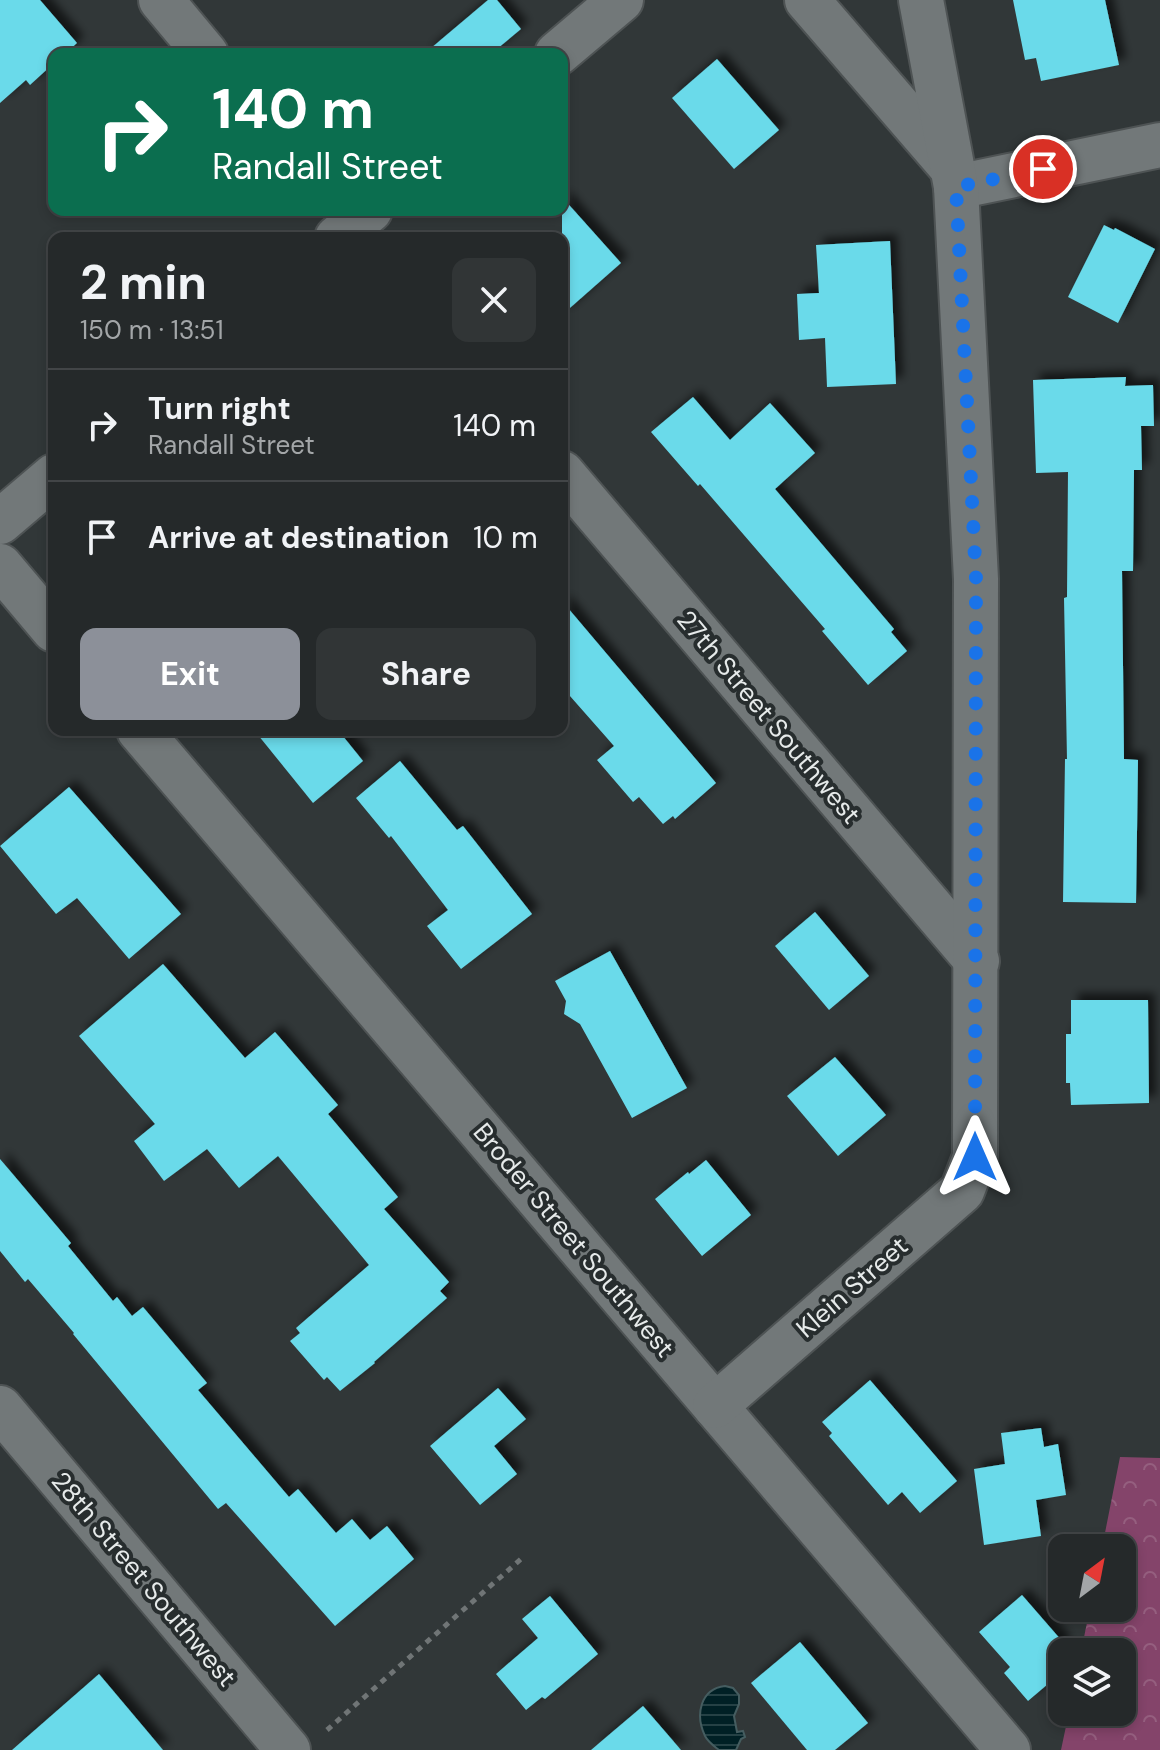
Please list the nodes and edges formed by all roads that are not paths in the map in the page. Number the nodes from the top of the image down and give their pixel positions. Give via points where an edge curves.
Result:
1 (161, 0) edge
2 (621, 0) edge
3 (807, 0) edge
4 (921, 0) edge
5 (201, 48) edge
6 (564, 48) edge
7 (1160, 145) edge
8 (954, 178) junction
9 (568, 480) edge
10 (48, 481) edge
11 (0, 522) edge
12 (0, 566) edge
13 (48, 623) edge
14 (144, 736) edge
15 (977, 961) junction
16 (715, 1406) junction
17 (0, 1408) edge
18 (302, 1745) edge
19 (1008, 1750) edge

1 - 5 street
2 - 6 street
3 - 8 street
4 - 8 street
7 - 8 street
8 - 15 street via 976,579
9 - 15 street, 27th Street Southwest
10 - 11 street
12 - 13 street
14 - 16 street, Broder Street Southwest
15 - 16 street, Klein Street via 975,1157 962,1191
16 - 19 street, Broder Street Southwest
17 - 18 street, 28th Street Southwest

